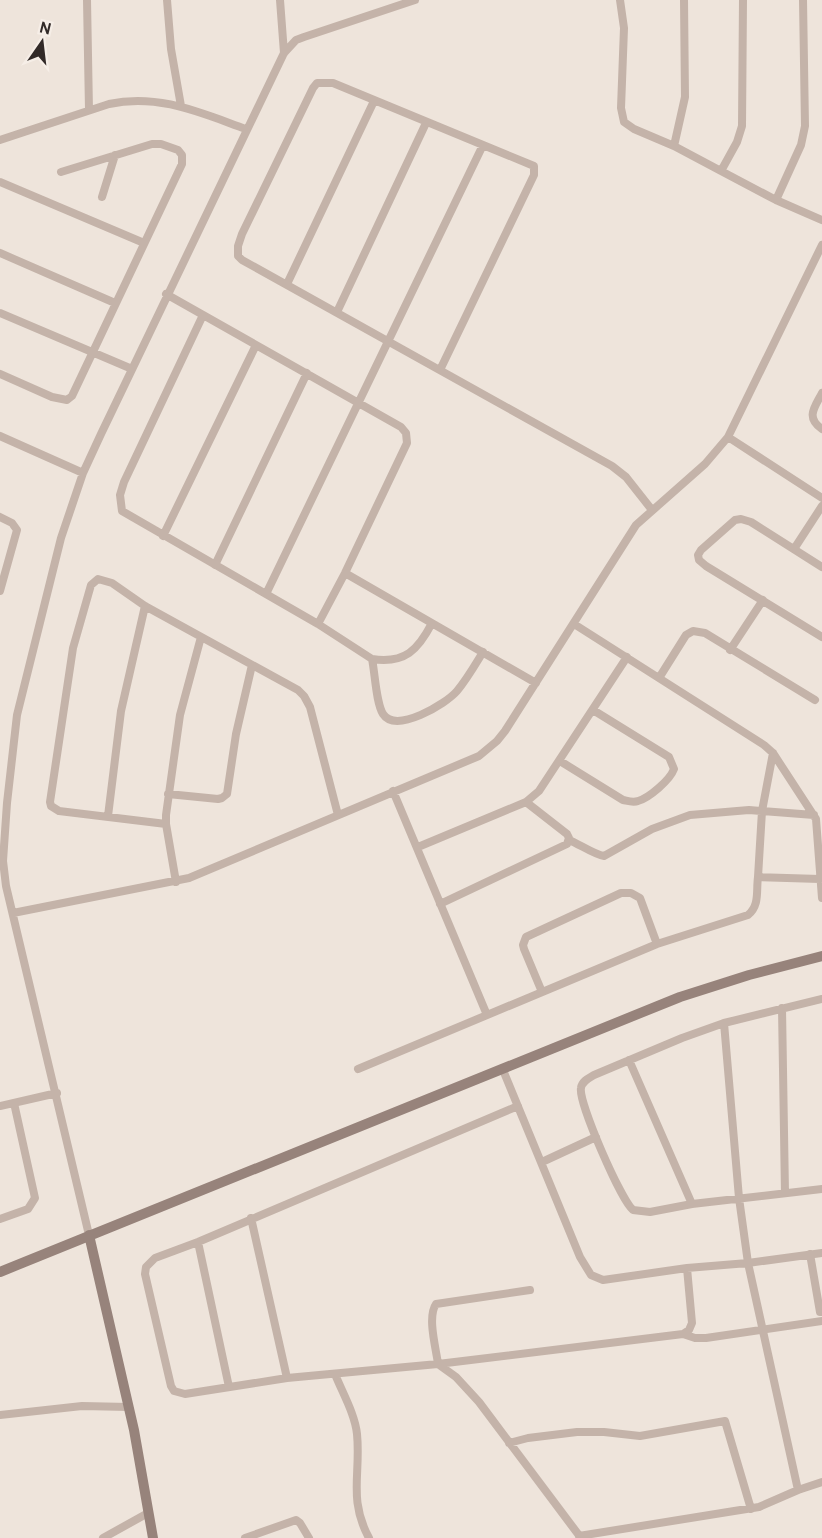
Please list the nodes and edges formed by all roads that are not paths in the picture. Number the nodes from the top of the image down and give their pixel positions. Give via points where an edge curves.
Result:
1 (87, 0) edge
2 (167, 0) edge
3 (280, 0) edge
4 (415, 0) edge
5 (620, 0) edge
6 (684, 0) edge
7 (743, 0) edge
8 (804, 0) edge
9 (284, 53) junction
10 (374, 101) junction
11 (181, 106) junction
12 (89, 110) junction
13 (426, 123) junction
14 (246, 129) junction
15 (0, 140) edge
16 (483, 145) junction
17 (675, 146) junction
18 (115, 156) junction
19 (721, 171) junction
20 (61, 172) dead end
21 (0, 182) edge
22 (102, 197) dead end
23 (776, 200) junction
24 (822, 220) edge
25 (144, 243) junction
26 (822, 245) edge
27 (0, 253) edge
28 (287, 284) junction
29 (166, 294) junction
30 (115, 303) junction
31 (338, 312) junction
32 (0, 313) edge
33 (203, 315) junction
34 (388, 341) junction
35 (256, 345) junction
36 (92, 353) junction
37 (132, 369) junction
38 (440, 370) junction
39 (0, 374) edge
40 (307, 374) junction
41 (822, 393) edge
42 (358, 404) junction
43 (822, 429) edge
44 (0, 436) edge
45 (728, 437) junction
46 (83, 473) junction
47 (822, 498) edge
48 (822, 506) edge
49 (652, 510) junction
50 (0, 517) edge
51 (163, 536) junction
52 (794, 549) junction
53 (215, 565) junction
54 (822, 567) edge
55 (345, 573) junction
56 (0, 591) edge
57 (266, 594) junction
58 (763, 600) junction
59 (145, 606) junction
60 (432, 623) junction
61 (318, 624) junction
62 (574, 624) junction
63 (201, 637) junction
64 (822, 637) edge
65 (730, 650) junction
66 (483, 652) junction
67 (627, 657) junction
68 (372, 659) junction
69 (252, 665) junction
70 (658, 678) junction
71 (536, 682) junction
72 (815, 700) dead end
73 (593, 710) junction
74 (773, 753) junction
75 (560, 761) junction
76 (393, 791) junction
77 (168, 794) junction
78 (526, 802) junction
79 (762, 811) junction
80 (814, 814) junction
81 (338, 815) junction
82 (108, 816) junction
83 (166, 824) junction
84 (820, 832) edge
85 (569, 840) junction
86 (418, 847) junction
87 (2, 872) edge
88 (758, 876) junction
89 (820, 879) junction
90 (176, 882) junction
91 (822, 898) edge
92 (440, 904) junction
93 (13, 913) junction
94 (657, 944) junction
95 (822, 956) edge
96 (542, 992) junction
97 (822, 999) edge
98 (782, 1008) junction
99 (487, 1015) junction
100 (724, 1023) junction
101 (629, 1060) junction
102 (358, 1069) dead end
103 (503, 1070) junction
104 (57, 1093) junction
105 (14, 1102) junction
106 (0, 1106) edge
107 (518, 1106) junction
108 (596, 1137) junction
109 (542, 1162) junction
110 (822, 1189) edge
111 (785, 1193) junction
112 (739, 1198) junction
113 (692, 1204) junction
114 (251, 1218) junction
115 (0, 1219) edge
116 (89, 1235) junction
117 (198, 1242) junction
118 (822, 1253) edge
119 (810, 1254) junction
120 (748, 1263) junction
121 (687, 1268) junction
122 (0, 1272) edge
123 (530, 1290) dead end
124 (822, 1316) edge
125 (762, 1330) junction
126 (683, 1334) junction
127 (438, 1364) junction
128 (335, 1374) junction
129 (287, 1378) junction
130 (229, 1387) junction
131 (129, 1407) junction
132 (0, 1415) edge
133 (509, 1443) junction
134 (822, 1482) edge
135 (798, 1490) junction
136 (751, 1509) junction
137 (148, 1513) junction
138 (580, 1537) edge
139 (103, 1538) edge
140 (153, 1538) edge
141 (245, 1538) edge
142 (309, 1538) edge
143 (369, 1538) edge

1 - 12 street
2 - 11 street
3 - 9 street
4 - 9 street via 296,40
5 - 17 street via 624,28 624,122
6 - 17 street via 685,97
7 - 19 street via 742,126
8 - 23 street via 805,126 801,146
9 - 14 street
10 - 13 street
10 - 28 street
10 - 28 street via 333,83 317,83 242,234 238,256
11 - 12 street via 126,100
11 - 14 street
12 - 15 street
13 - 16 street
13 - 31 street
14 - 29 street
16 - 34 street
16 - 38 street via 528,162 535,172
17 - 19 street
18 - 20 street
18 - 22 street
18 - 25 street via 152,144 170,146 182,154 182,164
19 - 23 street
21 - 25 street
23 - 24 street
25 - 30 street
26 - 45 street
27 - 30 street
28 - 31 street
29 - 33 street
29 - 37 street
30 - 36 street
31 - 34 street
32 - 36 street
33 - 35 street
33 - 51 street via 120,495 122,511
34 - 38 street
34 - 42 street
35 - 40 street
35 - 51 street
36 - 37 street
36 - 39 street via 78,387 67,400
37 - 46 street
38 - 49 street via 612,466
40 - 42 street
40 - 53 street
41 - 43 street via 813,418
42 - 55 street via 401,427 407,439
42 - 57 street
44 - 46 street
45 - 47 street
45 - 49 street via 705,464
46 - 87 street via 51,572 17,715
48 - 52 street
49 - 62 street via 629,535
50 - 56 street via 17,530
51 - 53 street
52 - 54 street
52 - 58 street via 751,522 738,519 699,553 699,561
53 - 57 street
55 - 60 street
55 - 61 street
57 - 61 street
58 - 64 street
58 - 65 street
59 - 63 street
59 - 82 street via 121,711
59 - 82 street via 112,583 98,579 88,591 73,648 50,802 59,811
60 - 66 street
60 - 68 street via 417,648 405,656
61 - 68 street
62 - 67 street
62 - 71 street
63 - 69 street
63 - 77 street via 180,715
65 - 70 street via 705,633 690,632
65 - 72 street
66 - 68 street via 452,696 397,722 384,716 380,708
66 - 71 street
67 - 70 street
67 - 73 street
69 - 77 street via 227,794 218,799
69 - 81 street via 298,690 307,700
70 - 74 street
71 - 76 street via 498,741 479,756
73 - 75 street
73 - 75 street via 669,757 674,769 670,779 646,797 630,802
74 - 79 street
74 - 80 street
75 - 78 street
76 - 81 street
76 - 86 street
77 - 83 street
78 - 85 street via 567,834
78 - 86 street
79 - 80 street
79 - 85 street via 690,815 652,829 604,856
79 - 88 street
80 - 84 street
81 - 90 street
82 - 83 street
83 - 90 street
84 - 89 street
85 - 92 street via 560,849
86 - 92 street
87 - 93 street
88 - 89 street
88 - 94 street via 756,903 748,915
89 - 91 street
90 - 93 street
92 - 99 street
93 - 104 street
94 - 96 street
94 - 96 street via 640,898 621,893 525,937 524,951
95 - 103 street via 680,997
96 - 99 street
97 - 98 street
98 - 100 street
98 - 111 street
99 - 102 street
100 - 101 street
100 - 112 street
101 - 108 street via 594,1075 581,1086
101 - 113 street
103 - 107 street
103 - 116 street
104 - 105 street
104 - 116 street
105 - 106 street
105 - 115 street via 35,1198 28,1209
107 - 109 street
107 - 114 street
108 - 109 street
108 - 113 street via 624,1200 633,1210 650,1212
109 - 121 street via 591,1275 603,1280
110 - 111 street
111 - 112 street
112 - 113 street
112 - 120 street
114 - 117 street
114 - 129 street
116 - 122 street
116 - 131 street
117 - 130 street
117 - 130 street via 155,1258 145,1274 174,1391 185,1394
118 - 119 street
119 - 120 street
119 - 124 street
120 - 121 street
120 - 125 street
121 - 126 street via 692,1323
123 - 127 street via 436,1304 432,1320
124 - 125 street
125 - 126 street via 695,1338
125 - 135 street
126 - 127 street
127 - 128 street
127 - 133 street via 465,1386
128 - 129 street
128 - 143 street via 356,1428 357,1508
129 - 130 street
131 - 132 street via 82,1406
131 - 137 street
133 - 136 street via 577,1432 640,1436 725,1421
133 - 138 street
134 - 135 street
135 - 136 street
136 - 138 street
137 - 139 street
137 - 140 street
141 - 142 street via 294,1520

